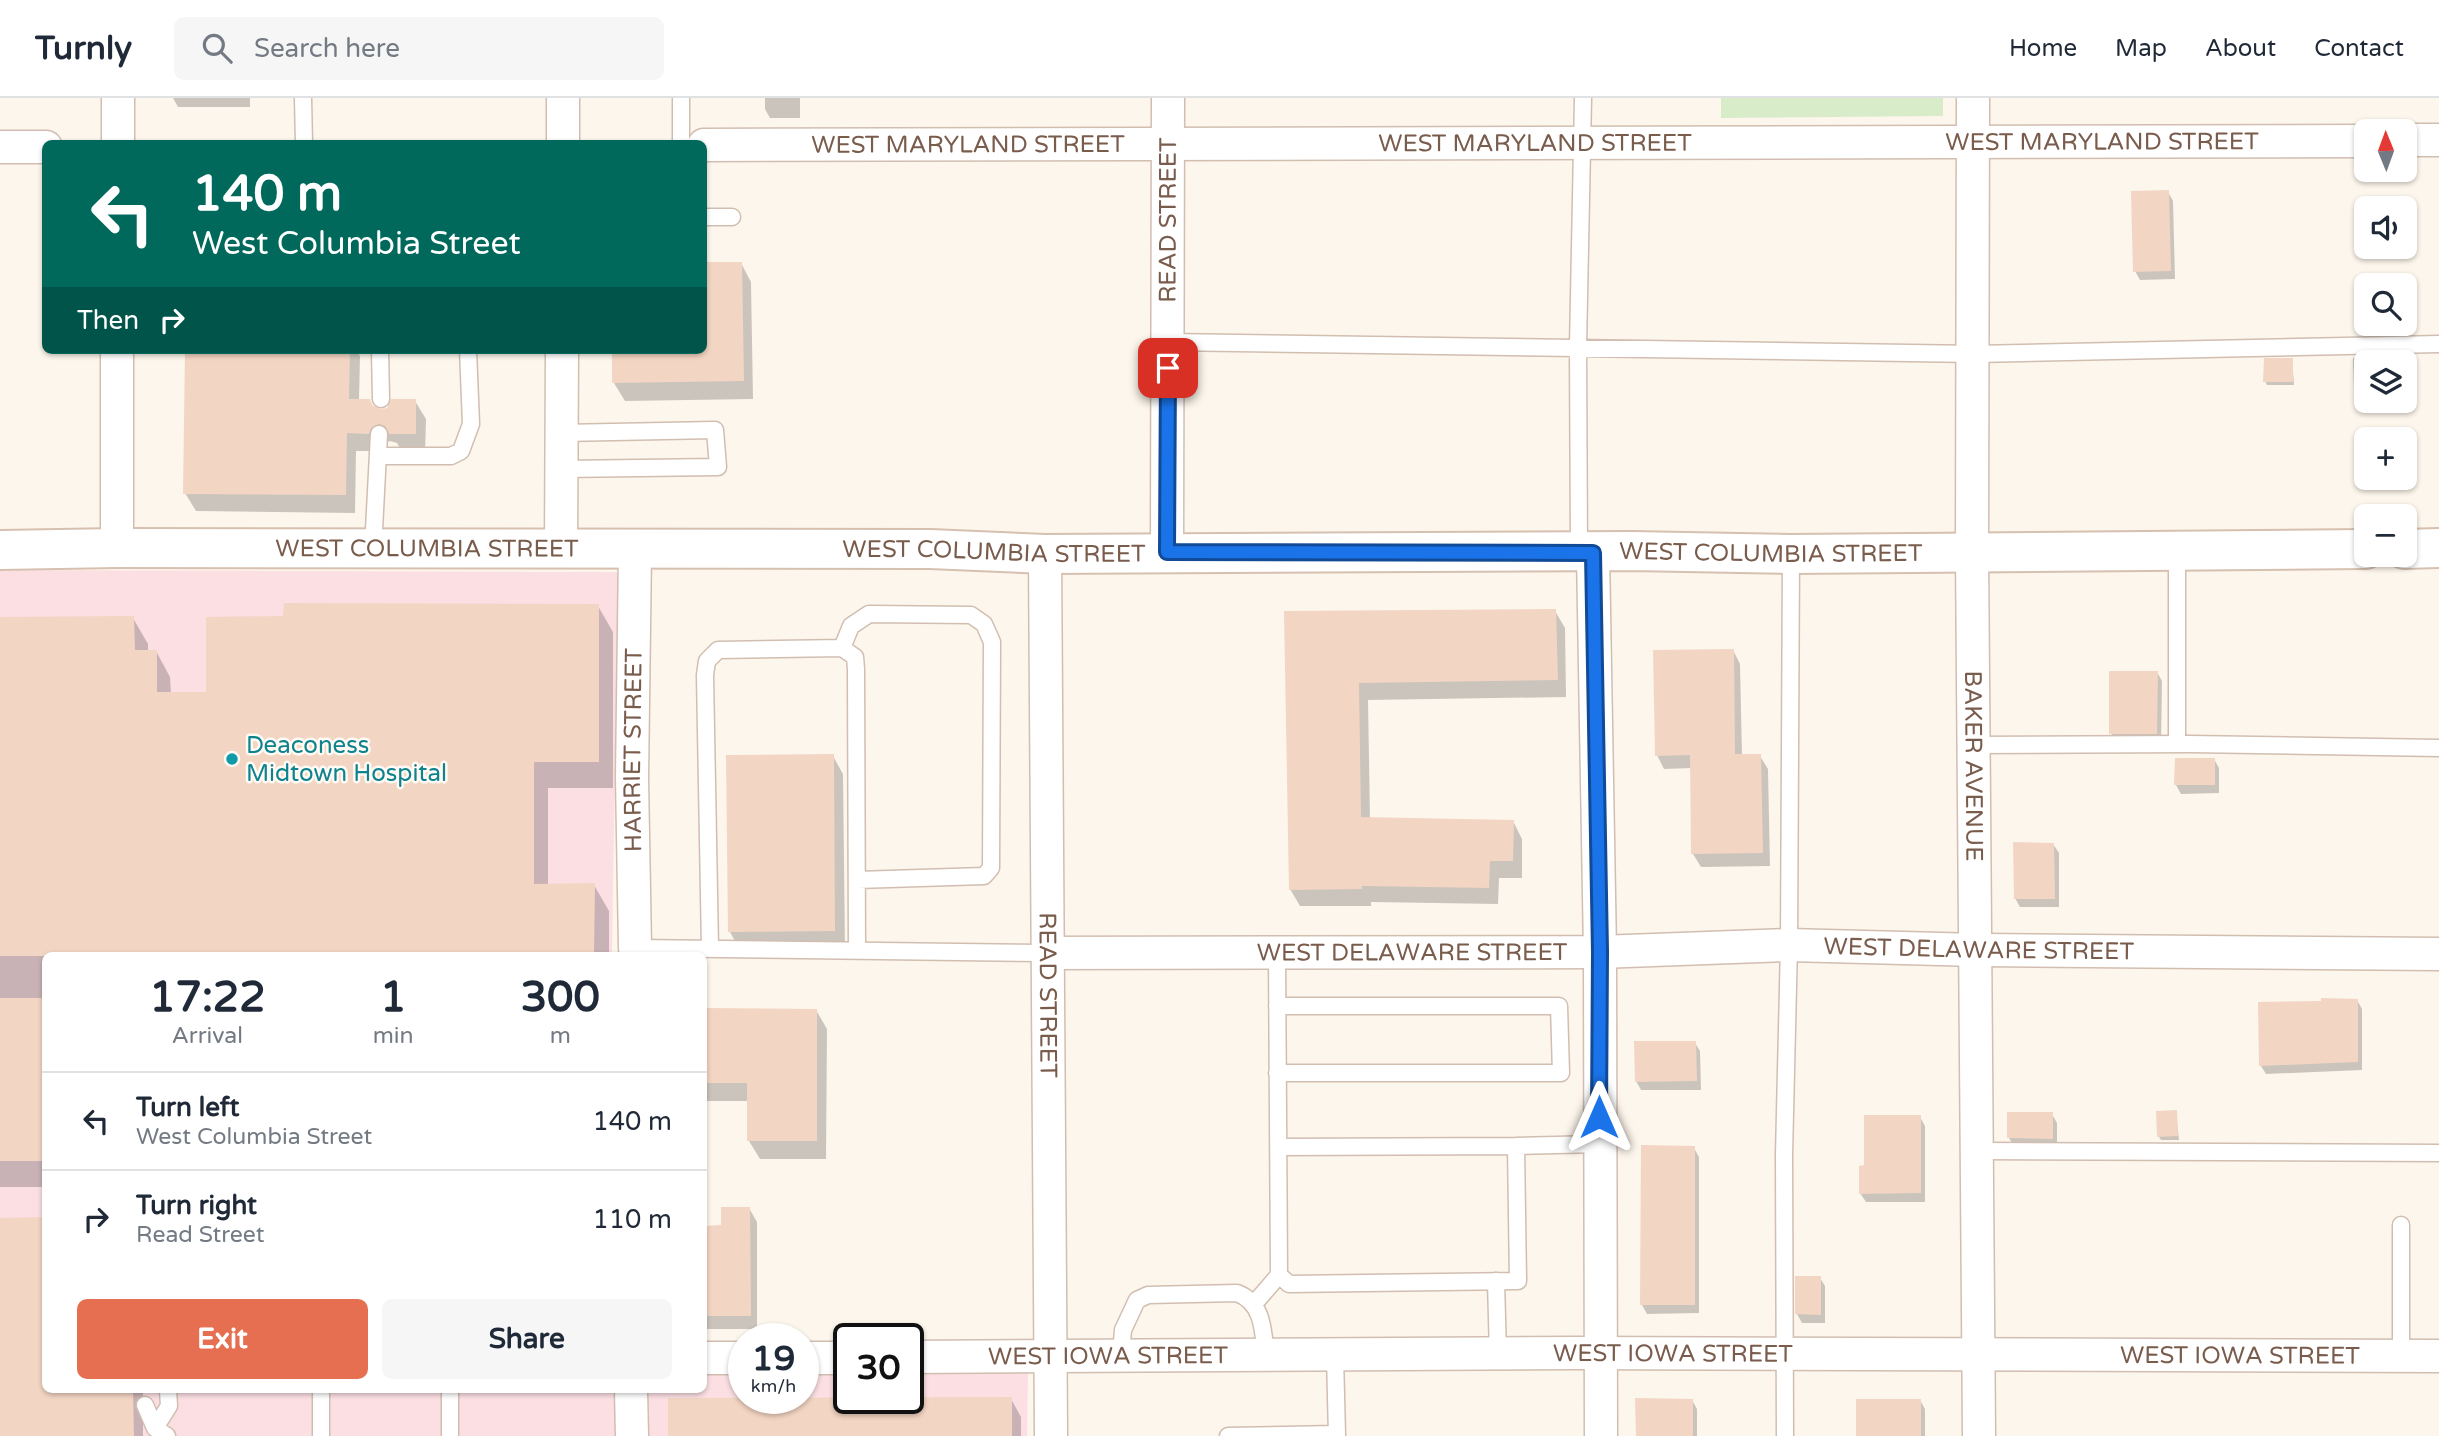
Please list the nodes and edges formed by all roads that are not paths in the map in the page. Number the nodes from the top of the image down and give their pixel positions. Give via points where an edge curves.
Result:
1 (118, 98) edge
2 (303, 98) edge
3 (563, 98) edge
4 (681, 98) edge
5 (1168, 98) edge
6 (1583, 98) edge
7 (1973, 98) edge
8 (118, 140) edge
9 (304, 140) edge
10 (563, 140) edge
11 (681, 140) edge
12 (2417, 140) edge
13 (2439, 140) edge
14 (2354, 141) edge
15 (1973, 142) junction
16 (1583, 143) junction
17 (1168, 144) junction
18 (707, 145) edge
19 (42, 146) edge
20 (0, 147) edge
21 (732, 216) dead end
22 (707, 217) edge
23 (1168, 342) junction
24 (2439, 344) edge
25 (1578, 347) junction
26 (117, 354) edge
27 (380, 354) edge
28 (468, 354) edge
29 (562, 354) edge
30 (1975, 354) junction
31 (381, 399) dead end
32 (562, 433) junction
33 (379, 434) dead end
34 (378, 456) junction
35 (561, 469) junction
36 (117, 548) junction
37 (2439, 548) edge
38 (373, 549) junction
39 (2354, 549) edge
40 (2417, 549) edge
41 (0, 550) edge
42 (2177, 550) junction
43 (561, 551) junction
44 (635, 551) junction
45 (1972, 551) junction
46 (1167, 552) junction
47 (1586, 553) junction
48 (1045, 554) junction
49 (1791, 554) junction
50 (842, 648) junction
51 (2177, 744) junction
52 (1975, 745) junction
53 (2439, 748) edge
54 (857, 880) junction
55 (1789, 945) junction
56 (635, 948) joint
57 (710, 949) junction
58 (1978, 950) junction
59 (857, 951) junction
60 (1600, 952) junction
61 (1046, 953) junction
62 (1277, 954) junction
63 (2439, 954) edge
64 (1277, 1006) junction
65 (1278, 1073) junction
66 (1599, 1144) junction
67 (1516, 1146) junction
68 (1278, 1147) junction
69 (1978, 1151) junction
70 (2439, 1153) edge
71 (2400, 1225) dead end
72 (1279, 1275) junction
73 (1496, 1281) junction
74 (1254, 1304) junction
75 (1785, 1354) junction
76 (1978, 1354) junction
77 (1049, 1355) junction
78 (1121, 1355) junction
79 (1498, 1355) junction
80 (1601, 1355) junction
81 (1335, 1356) junction
82 (2401, 1356) junction
83 (2439, 1356) edge
84 (924, 1357) edge
85 (1266, 1357) junction
86 (707, 1358) edge
87 (728, 1358) edge
88 (168, 1393) edge
89 (321, 1393) edge
90 (450, 1393) edge
91 (631, 1393) edge
92 (145, 1405) dead end
93 (161, 1432) edge
94 (1336, 1435) edge
95 (321, 1436) edge
96 (450, 1436) edge
97 (632, 1436) edge
98 (1051, 1436) edge
99 (1228, 1436) edge
100 (1601, 1436) edge
101 (1785, 1436) edge
102 (1979, 1436) edge

1 - 8 street
2 - 9 lane
3 - 10 street
4 - 11 lane
5 - 17 street, READ STREET
6 - 16 lane
7 - 15 street, BAKER AVENUE
12 - 13 street
14 - 15 street, WEST MARYLAND STREET
15 - 16 street, WEST MARYLAND STREET
15 - 30 street, BAKER AVENUE
16 - 17 street, WEST MARYLAND STREET
16 - 25 lane
17 - 18 street, WEST MARYLAND STREET
17 - 23 street, READ STREET
19 - 20 street
21 - 22 lane
23 - 25 lane
23 - 46 street, READ STREET
24 - 30 lane
25 - 30 lane
25 - 47 lane
26 - 36 street
27 - 31 lane
28 - 34 lane via 471,424 461,452 452,456
29 - 32 street
30 - 45 street, BAKER AVENUE
32 - 35 street
32 - 35 lane via 715,430 718,467
33 - 34 lane
34 - 38 lane
35 - 43 street
36 - 38 main road, WEST COLUMBIA STREET
36 - 41 main road, WEST COLUMBIA STREET
37 - 40 main road
38 - 43 main road, WEST COLUMBIA STREET
39 - 42 main road, WEST COLUMBIA STREET
42 - 45 main road, WEST COLUMBIA STREET
42 - 51 lane
43 - 44 main road, WEST COLUMBIA STREET
44 - 48 main road, WEST COLUMBIA STREET
44 - 56 street, HARRIET STREET
45 - 49 main road, WEST COLUMBIA STREET
45 - 52 street, BAKER AVENUE
46 - 47 main road, WEST COLUMBIA STREET
46 - 48 main road, WEST COLUMBIA STREET
47 - 49 main road, WEST COLUMBIA STREET
47 - 60 street
48 - 61 street, READ STREET
49 - 55 lane
50 - 54 lane via 855,657 856,669
50 - 54 lane via 851,626 869,614 971,615 984,624 992,642 991,868 984,876
50 - 57 lane via 718,650 707,661
51 - 52 lane
51 - 53 lane
52 - 58 street, BAKER AVENUE
54 - 59 lane
55 - 58 street, WEST DELAWARE STREET
55 - 60 street, WEST DELAWARE STREET
55 - 75 lane
56 - 57 lane, WEST DELAWARE STREET
57 - 59 lane, WEST DELAWARE STREET
58 - 63 street, WEST DELAWARE STREET
58 - 69 street, BAKER AVENUE
59 - 61 lane, WEST DELAWARE STREET
60 - 62 street, WEST DELAWARE STREET
60 - 66 street
61 - 62 street, WEST DELAWARE STREET
61 - 77 street, READ STREET
62 - 64 lane
64 - 65 lane
64 - 65 lane via 1559,1006 1561,1073
65 - 68 lane
66 - 67 lane
66 - 80 street
67 - 68 lane
67 - 73 lane via 1518,1281
68 - 72 lane
69 - 70 lane
69 - 76 street, BAKER AVENUE
71 - 82 lane
72 - 73 lane via 1289,1284
72 - 74 lane
73 - 79 lane
74 - 78 lane via 1237,1293 1148,1295 1136,1300 1129,1313
74 - 85 lane via 1261,1316
75 - 76 street, WEST IOWA STREET
75 - 80 street, WEST IOWA STREET
75 - 101 lane
76 - 82 street, WEST IOWA STREET
76 - 102 street, BAKER AVENUE
77 - 78 street, WEST IOWA STREET
77 - 84 street, WEST IOWA STREET
77 - 98 street, READ STREET
78 - 85 street, WEST IOWA STREET
79 - 80 street, WEST IOWA STREET
79 - 81 street, WEST IOWA STREET
80 - 100 street
81 - 85 street, WEST IOWA STREET
81 - 94 lane
82 - 83 street, WEST IOWA STREET
86 - 87 street
88 - 93 lane via 170,1406
89 - 95 lane
90 - 96 lane
91 - 97 street
92 - 93 lane
94 - 99 lane

